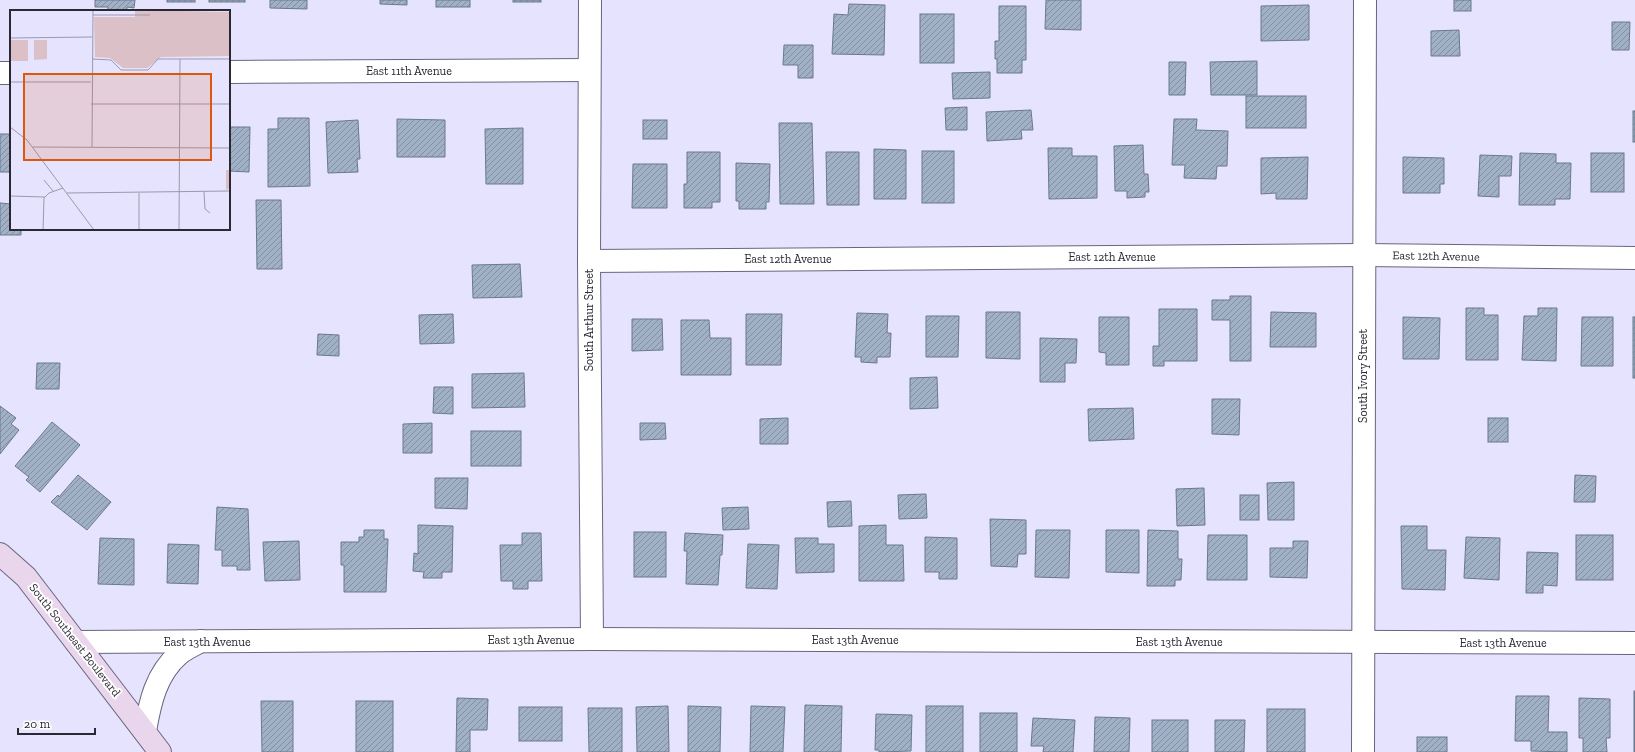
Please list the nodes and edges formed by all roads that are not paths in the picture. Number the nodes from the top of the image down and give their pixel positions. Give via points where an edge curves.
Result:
1 (590, 0) edge
2 (1365, 0) edge
3 (589, 70) junction
4 (10, 72) edge
5 (230, 72) edge
6 (0, 73) edge
7 (1364, 255) junction
8 (1635, 258) edge
9 (589, 261) junction
10 (0, 554) edge
11 (592, 639) junction
12 (76, 642) junction
13 (201, 642) junction
14 (1364, 642) junction
15 (1635, 643) edge
16 (145, 731) junction
17 (160, 752) edge
18 (1363, 752) edge

1 - 3 street, South Arthur Street
2 - 7 street, South Ivory Street
3 - 5 street, East 11th Avenue
3 - 9 street, South Arthur Street
4 - 6 street
7 - 8 street, East 12th Avenue
7 - 9 street, East 12th Avenue
7 - 14 street, South Ivory Street
9 - 11 street, South Arthur Street
10 - 12 street, South Southeast Boulevard via 26,577
11 - 13 street, East 13th Avenue
11 - 14 street, East 13th Avenue
12 - 13 street, East 13th Avenue
12 - 16 street, South Southeast Boulevard
13 - 16 street via 180,653 164,671 152,696
14 - 15 street, East 13th Avenue
14 - 18 street, South Ivory Street
16 - 17 street, South Southeast Boulevard

